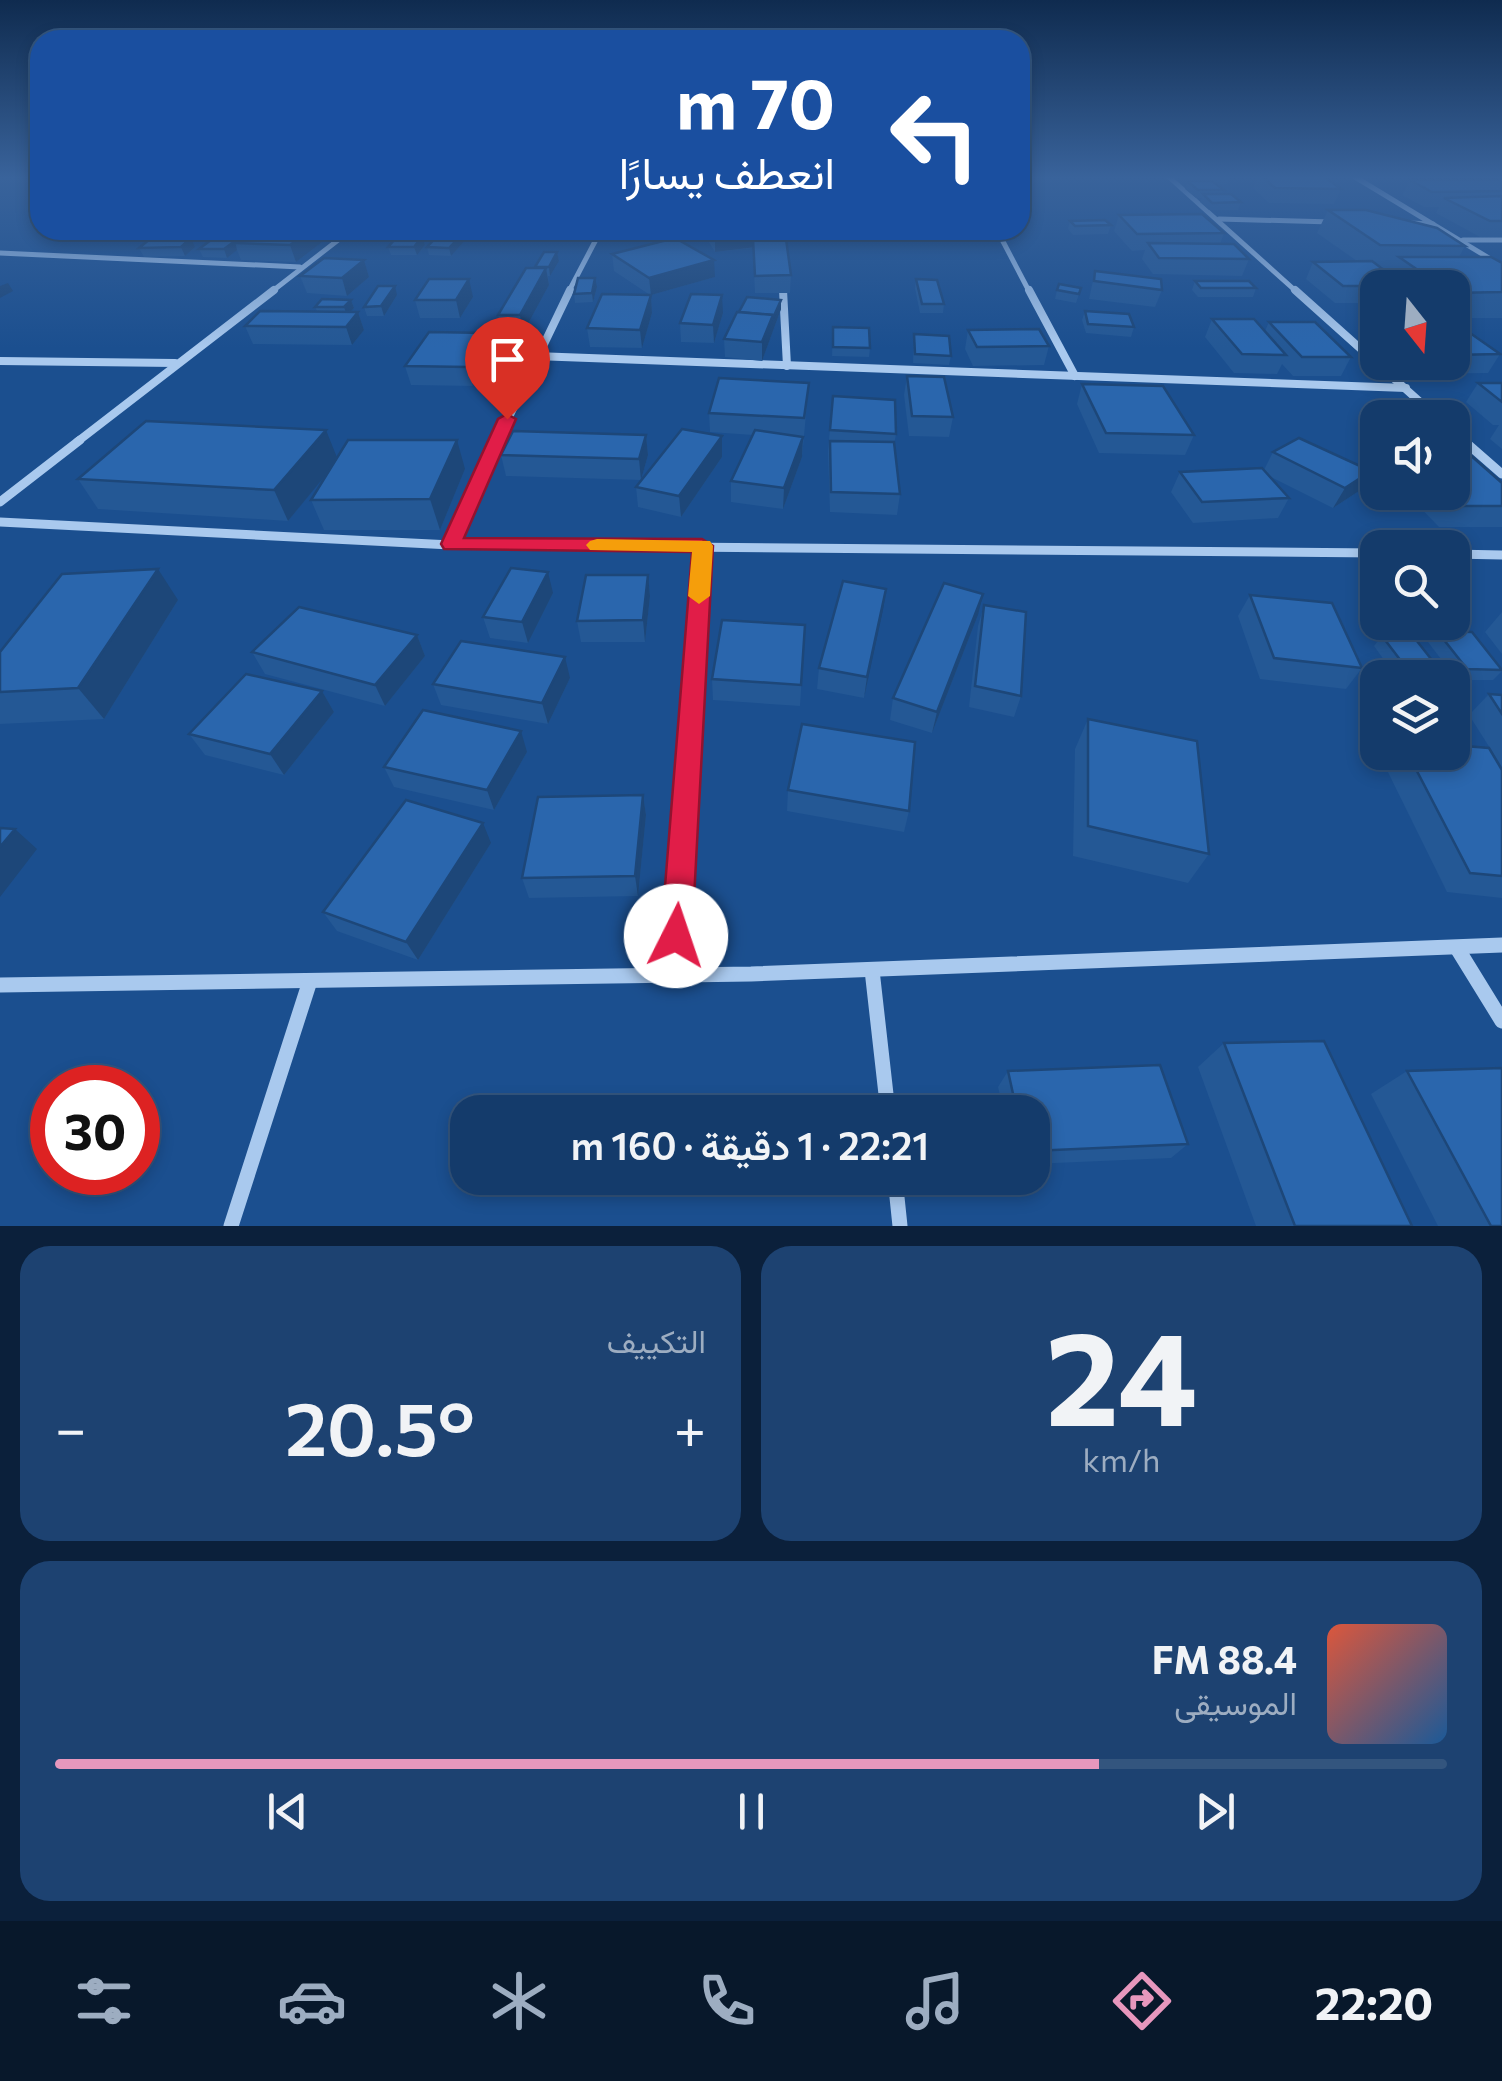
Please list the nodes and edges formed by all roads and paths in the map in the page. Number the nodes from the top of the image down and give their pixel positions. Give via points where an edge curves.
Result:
1 (1234, 234) edge
2 (1450, 234) edge
3 (337, 240) edge
4 (596, 240) edge
5 (781, 240) edge
6 (1002, 240) edge
7 (1459, 240) junction
8 (1502, 240) edge
9 (0, 254) edge
10 (1502, 266) edge
11 (301, 267) junction
12 (535, 356) junction
13 (0, 360) edge
14 (176, 363) junction
15 (786, 366) junction
16 (1075, 376) junction
17 (1406, 388) junction
18 (1419, 400) edge
19 (1470, 446) edge
20 (1502, 474) edge
21 (0, 502) edge
22 (0, 522) edge
23 (451, 544) junction
24 (702, 546) junction
25 (1360, 553) edge
26 (1470, 554) edge
27 (1502, 554) edge
28 (1502, 946) edge
29 (1456, 948) junction
30 (872, 970) junction
31 (674, 975) junction
32 (309, 984) junction
33 (0, 986) edge
34 (1502, 1021) edge
35 (886, 1095) edge
36 (897, 1195) edge
37 (231, 1226) edge
38 (900, 1226) edge

1 - 17 street
2 - 7 street
3 - 11 street
4 - 12 street
5 - 15 street
6 - 16 street
7 - 8 street
7 - 10 street
9 - 11 street
11 - 14 street
12 - 15 street
12 - 23 street
13 - 14 street
14 - 21 street
15 - 16 street
16 - 17 street
17 - 18 street
19 - 20 street
22 - 23 street
23 - 24 street
24 - 25 street
24 - 31 street
26 - 27 street
28 - 29 street
29 - 30 street
29 - 34 street
30 - 31 street
30 - 35 street
31 - 32 street
32 - 33 street
32 - 37 street
36 - 38 street

